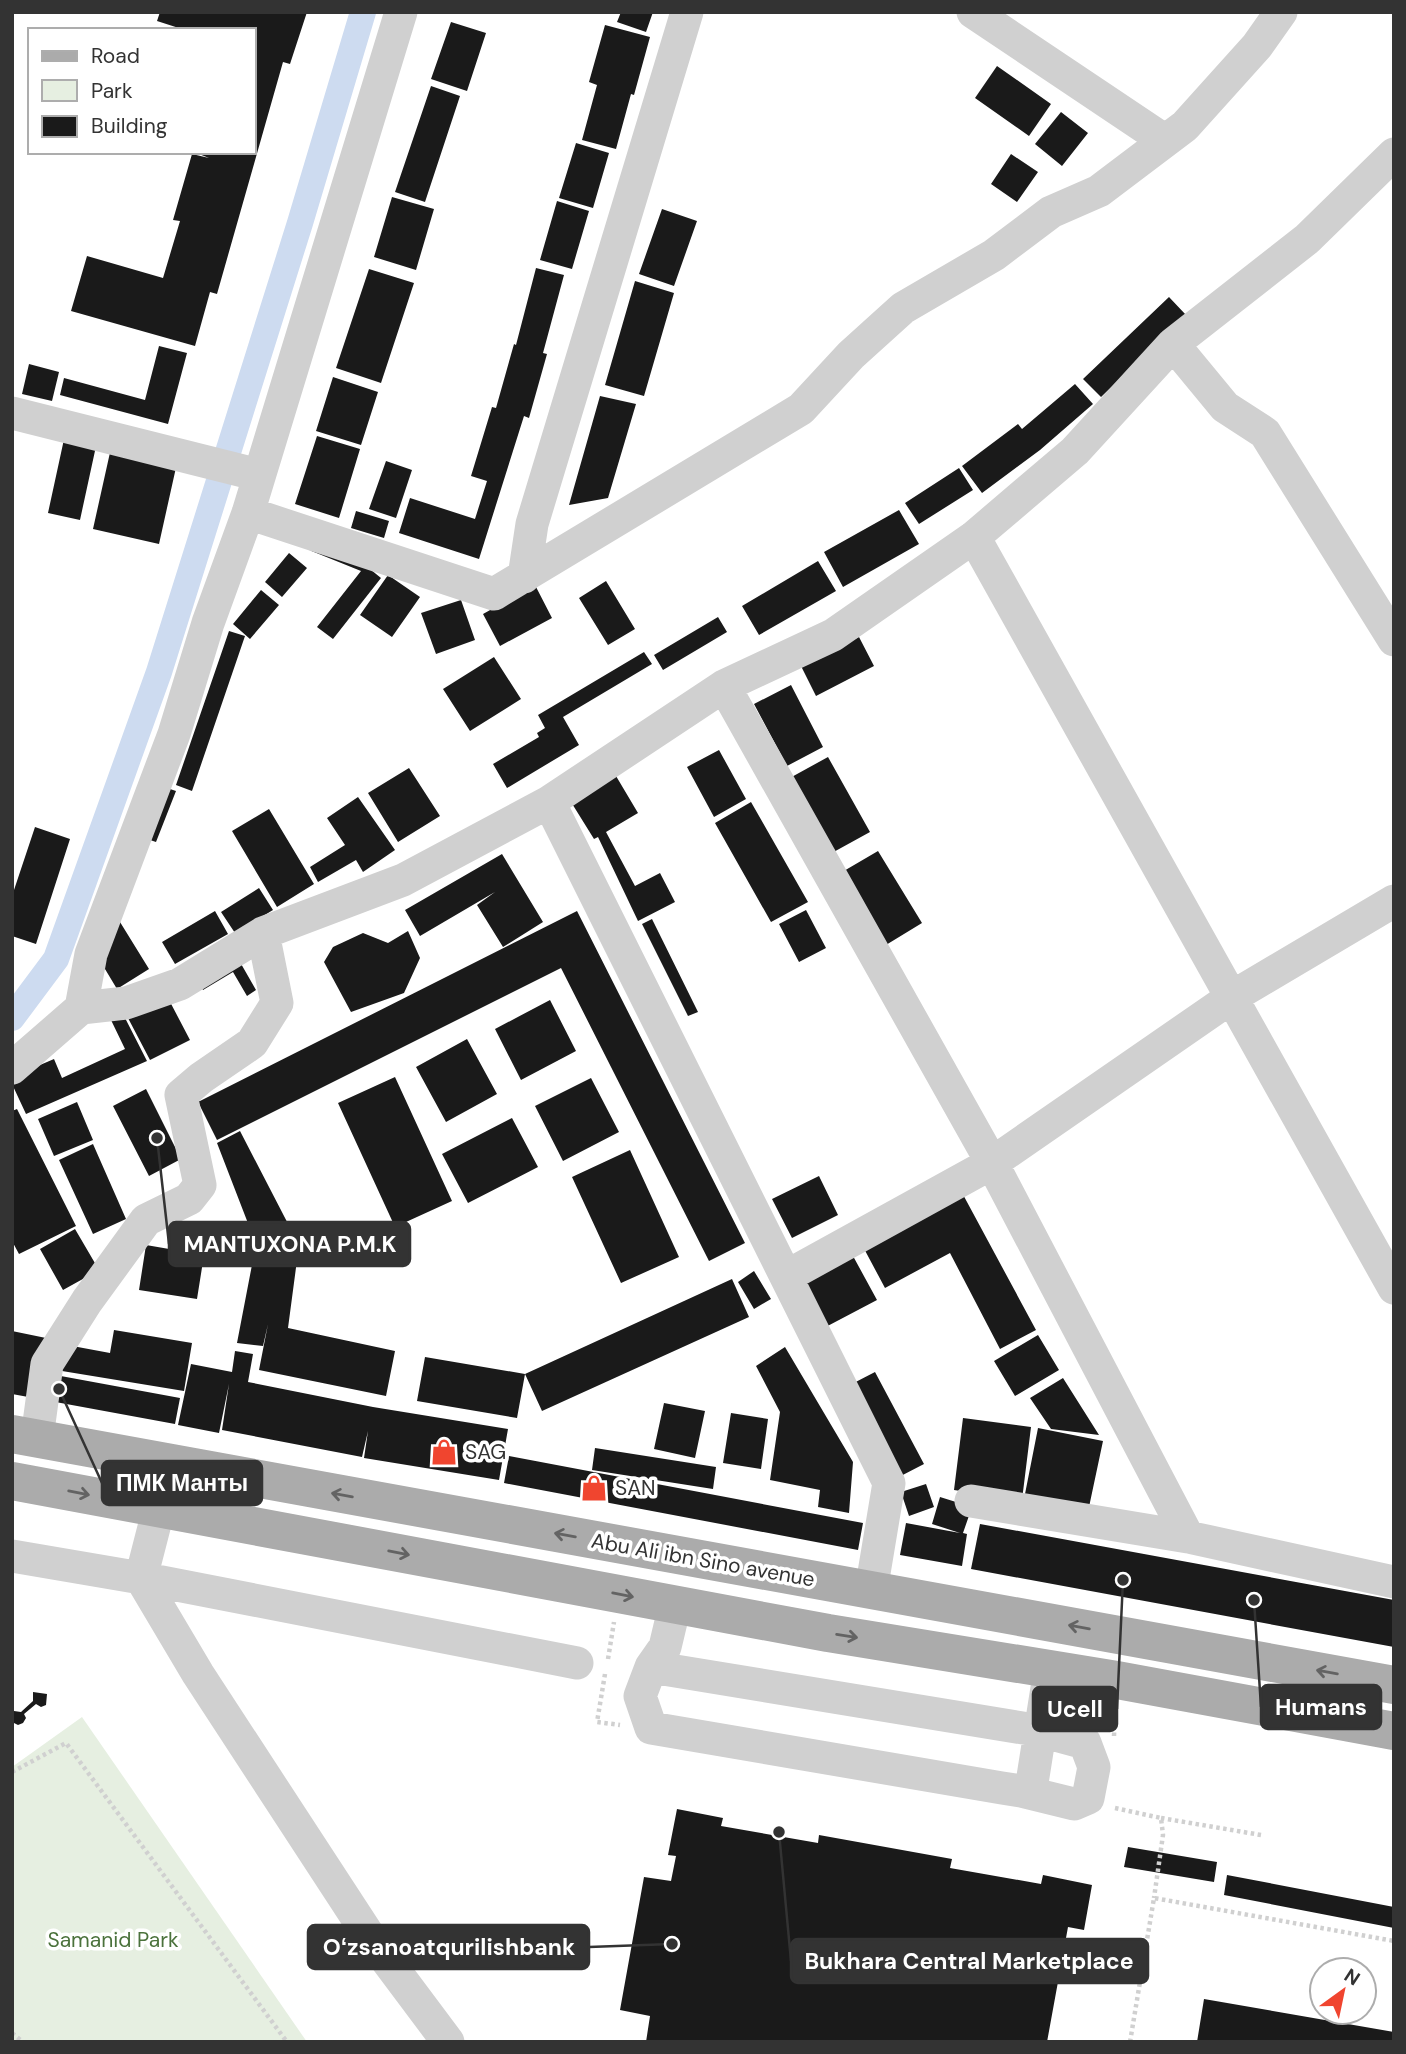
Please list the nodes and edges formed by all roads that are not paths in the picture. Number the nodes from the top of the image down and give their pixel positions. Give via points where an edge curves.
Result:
1 (401, 12) edge
2 (687, 12) edge
3 (973, 12) edge
4 (1281, 12) edge
5 (1164, 140) junction
6 (1394, 154) edge
7 (1173, 344) junction
8 (12, 413) edge
9 (259, 475) junction
10 (248, 513) junction
11 (974, 537) junction
12 (524, 577) junction
13 (1394, 640) edge
14 (724, 686) junction
15 (549, 802) junction
16 (1394, 901) edge
17 (263, 933) junction
18 (1232, 997) junction
19 (82, 1008) junction
20 (12, 1068) edge
21 (992, 1163) junction
22 (787, 1276) junction
23 (1394, 1288) edge
24 (25, 1436) edge
25 (12, 1481) edge
26 (971, 1501) dead end
27 (159, 1508) junction
28 (1188, 1537) junction
29 (12, 1556) edge
30 (141, 1578) junction
31 (1394, 1581) edge
32 (872, 1591) junction
33 (675, 1605) junction
34 (577, 1663) dead end
35 (651, 1667) junction
36 (1050, 1669) junction
37 (1394, 1685) edge
38 (1041, 1731) junction
39 (1394, 1731) edge
40 (1021, 1791) junction
41 (448, 2042) edge

1 - 9 street
2 - 12 street via 532,524
3 - 5 street
4 - 5 street via 1194,116
5 - 12 street via 1099,191 1051,212 994,255 903,308 801,409
6 - 7 street via 1307,239
7 - 11 street via 1075,451
7 - 13 street via 1225,407 1265,433
8 - 9 street
9 - 10 street
10 - 12 street via 494,594
10 - 19 street via 174,734 91,954
11 - 14 street via 833,635
11 - 18 street
14 - 15 street
14 - 21 street
15 - 17 street via 403,880
15 - 22 street
16 - 18 street
17 - 19 street via 180,984 126,1003
17 - 24 street via 277,1003 252,1042 181,1095 200,1185 190,1199 146,1220 80,1312 47,1364
18 - 21 street
18 - 23 street
19 - 20 street
21 - 22 street
21 - 28 street
22 - 32 street via 889,1483
32 -> 24 main road, Abu Ali ibn Sino avenue
25 -> 27 main road
26 - 28 street
27 - 30 street
27 -> 33 main road
28 - 31 street
29 - 30 street
30 - 34 street
30 - 41 street via 198,1674 371,1939
37 -> 32 main road, Abu Ali ibn Sino avenue
33 - 35 street via 665,1647
33 -> 36 main road
35 - 38 street
35 - 40 street via 640,1696 651,1728
36 - 38 street
36 - 39 main road
38 - 40 street via 1032,1783
38 - 40 street via 1085,1743 1094,1767 1088,1798 1074,1804

